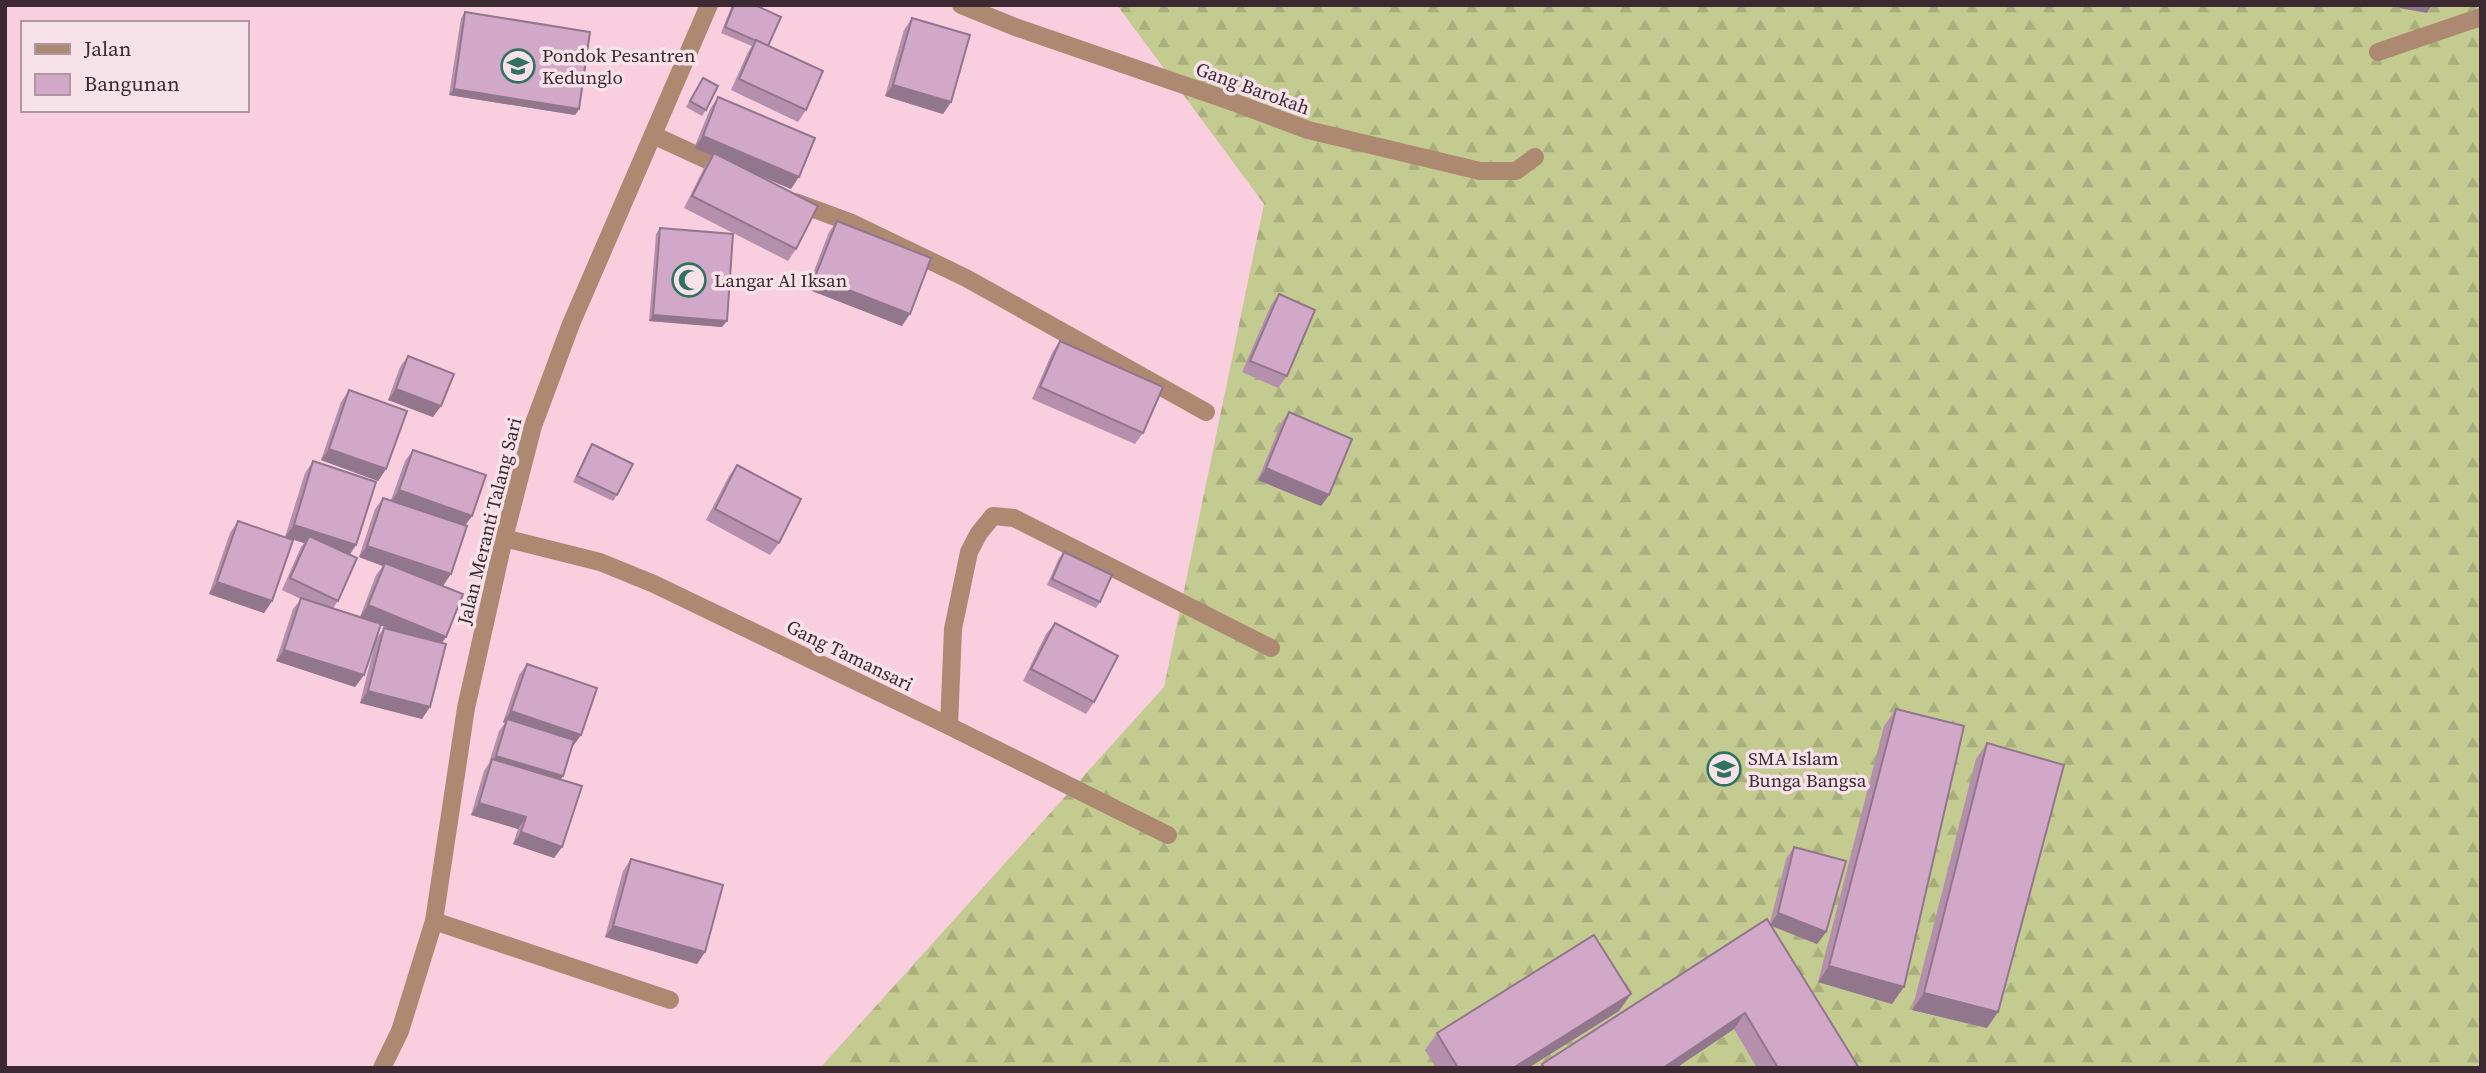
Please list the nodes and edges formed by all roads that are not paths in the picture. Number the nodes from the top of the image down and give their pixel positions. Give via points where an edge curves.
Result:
1 (709, 5) edge
2 (961, 5) edge
3 (2481, 17) edge
4 (2378, 52) dead end
5 (653, 135) junction
6 (1535, 157) dead end
7 (746, 179) edge
8 (781, 196) edge
9 (1206, 412) dead end
10 (504, 538) junction
11 (1271, 648) dead end
12 (949, 726) junction
13 (1168, 835) dead end
14 (434, 921) junction
15 (670, 1000) dead end
16 (382, 1068) edge

1 - 5 street, Jalan Meranti Talang Sari
2 - 6 street, Gang Barokah via 1308,130 1480,171 1516,171
3 - 4 street
5 - 7 street
5 - 10 street, Jalan Meranti Talang Sari via 533,426
8 - 9 street via 852,223 966,278
10 - 12 street, Gang Tamansari via 600,562 654,584
10 - 14 street, Jalan Meranti Talang Sari via 466,708
11 - 12 street via 1014,518 993,516 969,552 953,629
12 - 13 street, Gang Tamansari
14 - 15 street
14 - 16 street, Jalan Meranti Talang Sari via 400,1031

